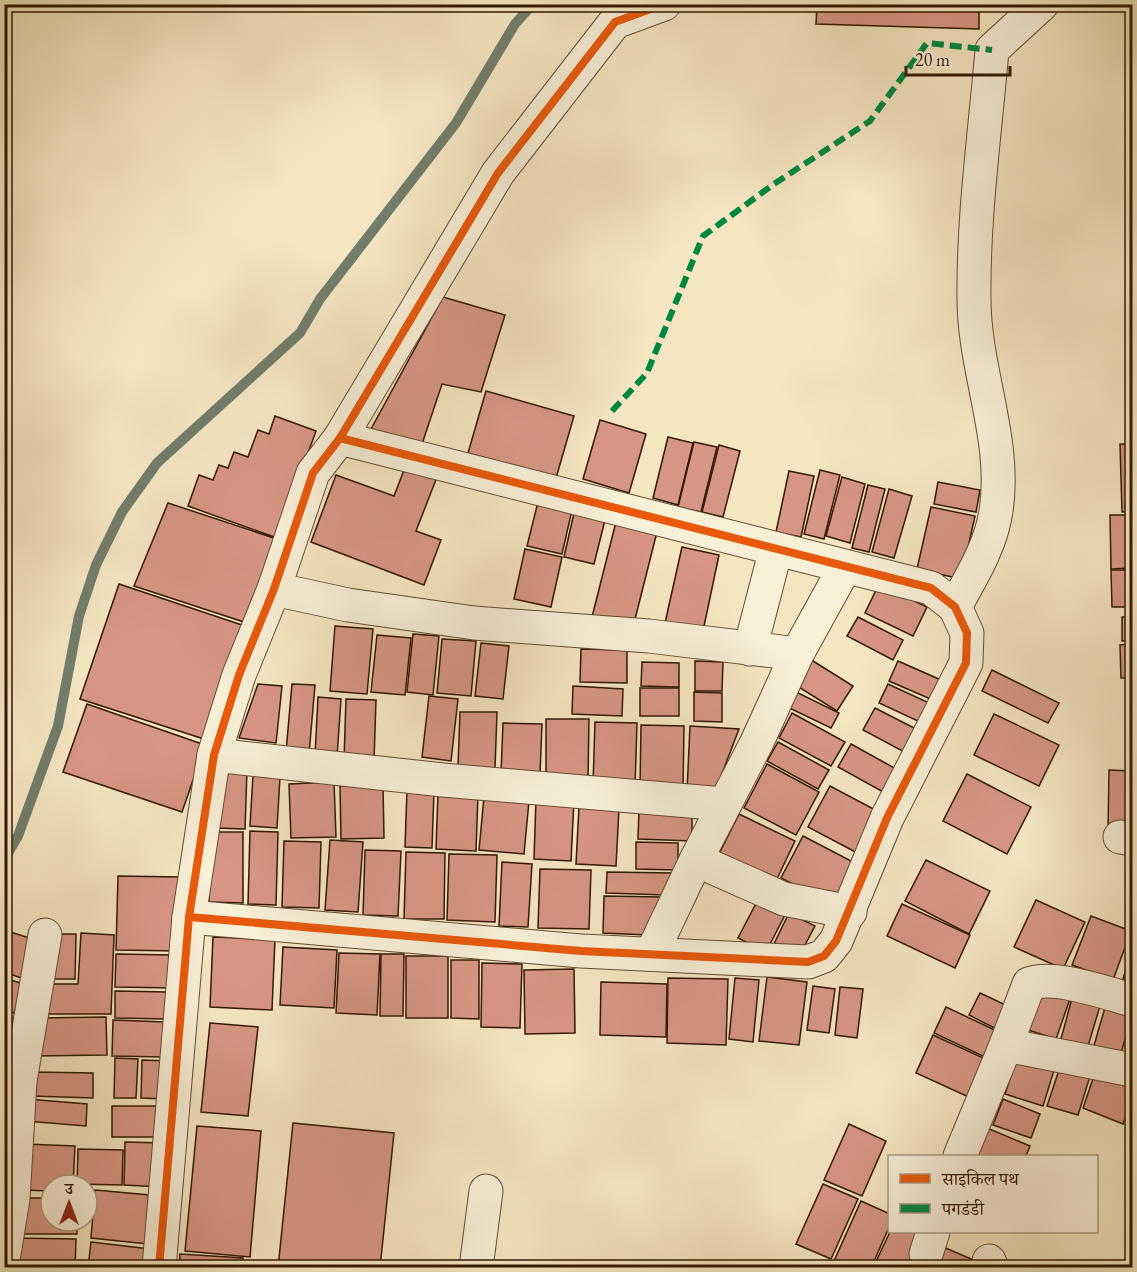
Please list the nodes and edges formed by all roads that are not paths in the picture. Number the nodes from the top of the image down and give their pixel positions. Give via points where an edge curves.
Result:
1 (664, 4) edge
2 (1042, 4) edge
3 (340, 438) junction
4 (776, 549) junction
5 (845, 567) junction
6 (273, 589) junction
7 (955, 607) junction
8 (750, 649) junction
9 (797, 654) junction
10 (214, 755) junction
11 (724, 804) junction
12 (696, 860) junction
13 (850, 912) junction
14 (189, 917) junction
15 (45, 935) dead end
16 (652, 953) junction
17 (1132, 1000) edge
18 (1006, 1045) junction
19 (1132, 1070) edge
20 (960, 1155) edge
21 (486, 1191) dead end
22 (4, 1254) edge
23 (159, 1268) edge
24 (476, 1268) edge

1 - 3 street via 615,22 498,173
2 - 7 street via 992,50 974,252 974,303 978,359 996,446 998,491 996,513 980,562
3 - 4 street
3 - 6 street via 313,473
4 - 5 street
4 - 8 street
5 - 7 street via 931,588
5 - 9 street
6 - 8 street via 348,605 474,623 649,636
6 - 10 street via 239,675
7 - 13 street via 967,633 966,663 887,818
8 - 9 street
9 - 11 street
10 - 11 street
10 - 14 street
11 - 12 street
12 - 13 street via 784,899
12 - 16 street
13 - 16 street via 824,956 808,962
14 - 16 street via 581,951
14 - 23 street
15 - 22 street via 20,1081 13,1199
17 - 18 street via 1038,980 1029,984
18 - 19 street
18 - 20 street
21 - 24 street

